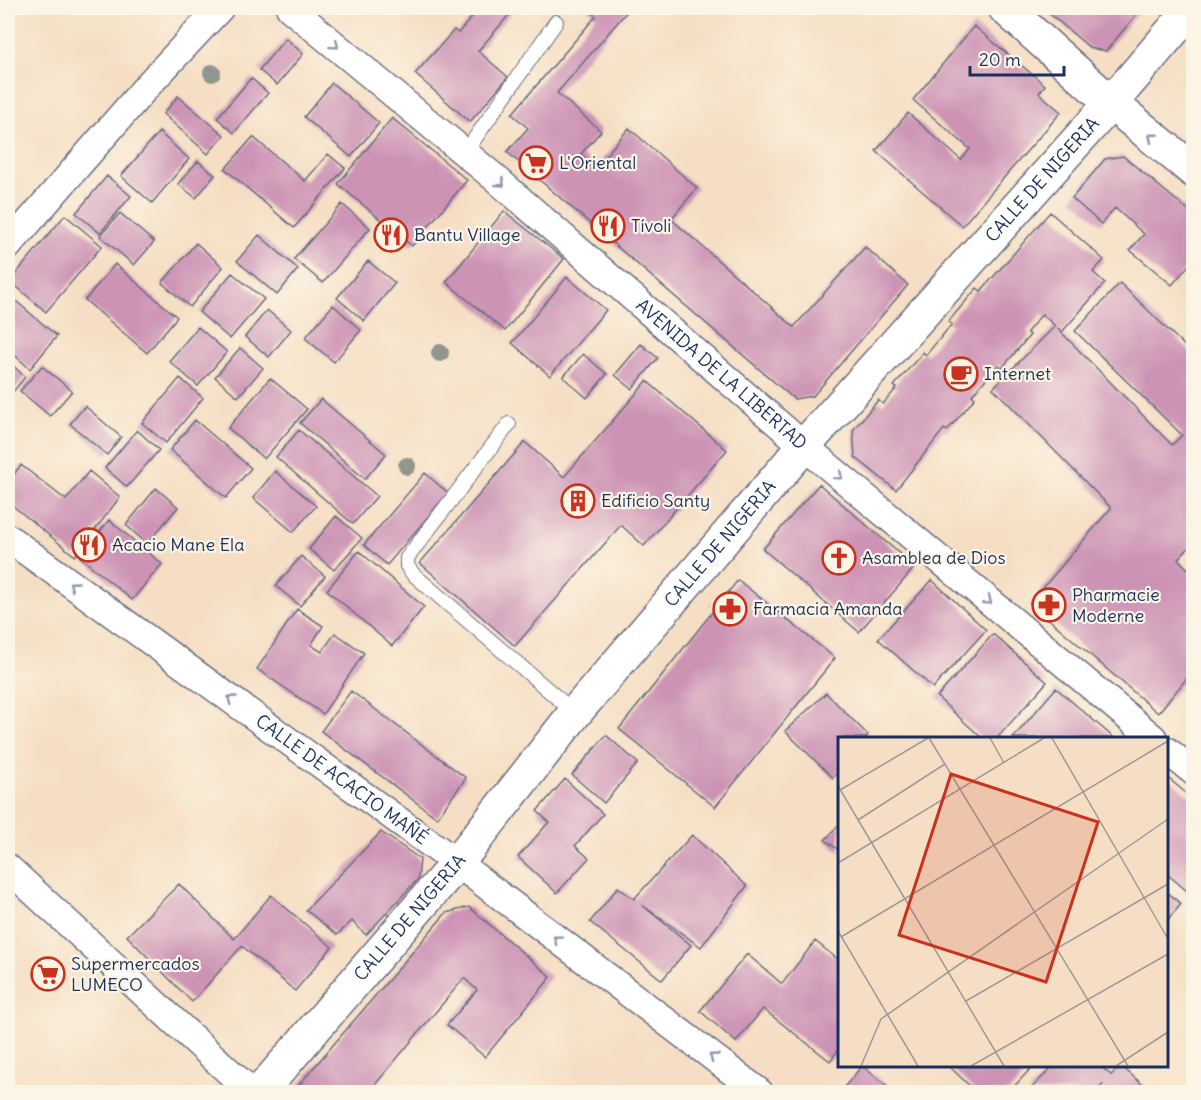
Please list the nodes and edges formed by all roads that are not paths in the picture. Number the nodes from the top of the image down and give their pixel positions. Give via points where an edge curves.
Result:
1 (220, 8) edge
2 (290, 8) edge
3 (1005, 8) edge
4 (1192, 8) edge
5 (556, 22) dead end
6 (1111, 102) junction
7 (464, 154) junction
8 (1194, 171) edge
9 (8, 246) edge
10 (509, 424) dead end
11 (804, 446) junction
12 (8, 538) edge
13 (575, 713) junction
14 (1152, 737) edge
15 (1168, 751) edge
16 (1194, 772) edge
17 (457, 863) junction
18 (8, 868) edge
19 (251, 1092) edge
20 (260, 1092) edge
21 (759, 1092) edge

1 - 9 street
2 -> 7 street, AVENIDA DE LA LIBERTAD
3 - 6 street
4 - 6 street, CALLE DE NIGERIA
5 - 7 lane
8 -> 6 street
6 - 11 street, CALLE DE NIGERIA
7 -> 11 street, AVENIDA DE LA LIBERTAD
10 - 13 lane via 407,558 407,566
11 - 13 street, CALLE DE NIGERIA
11 -> 14 street, AVENIDA DE LA LIBERTAD
17 -> 12 street, CALLE DE ACACIO MAÑÉ
13 - 17 street, CALLE DE NIGERIA
15 - 16 street
17 - 20 street, CALLE DE NIGERIA
21 -> 17 street, CALLE DE ACACIO MAÑÉ
18 - 19 street

